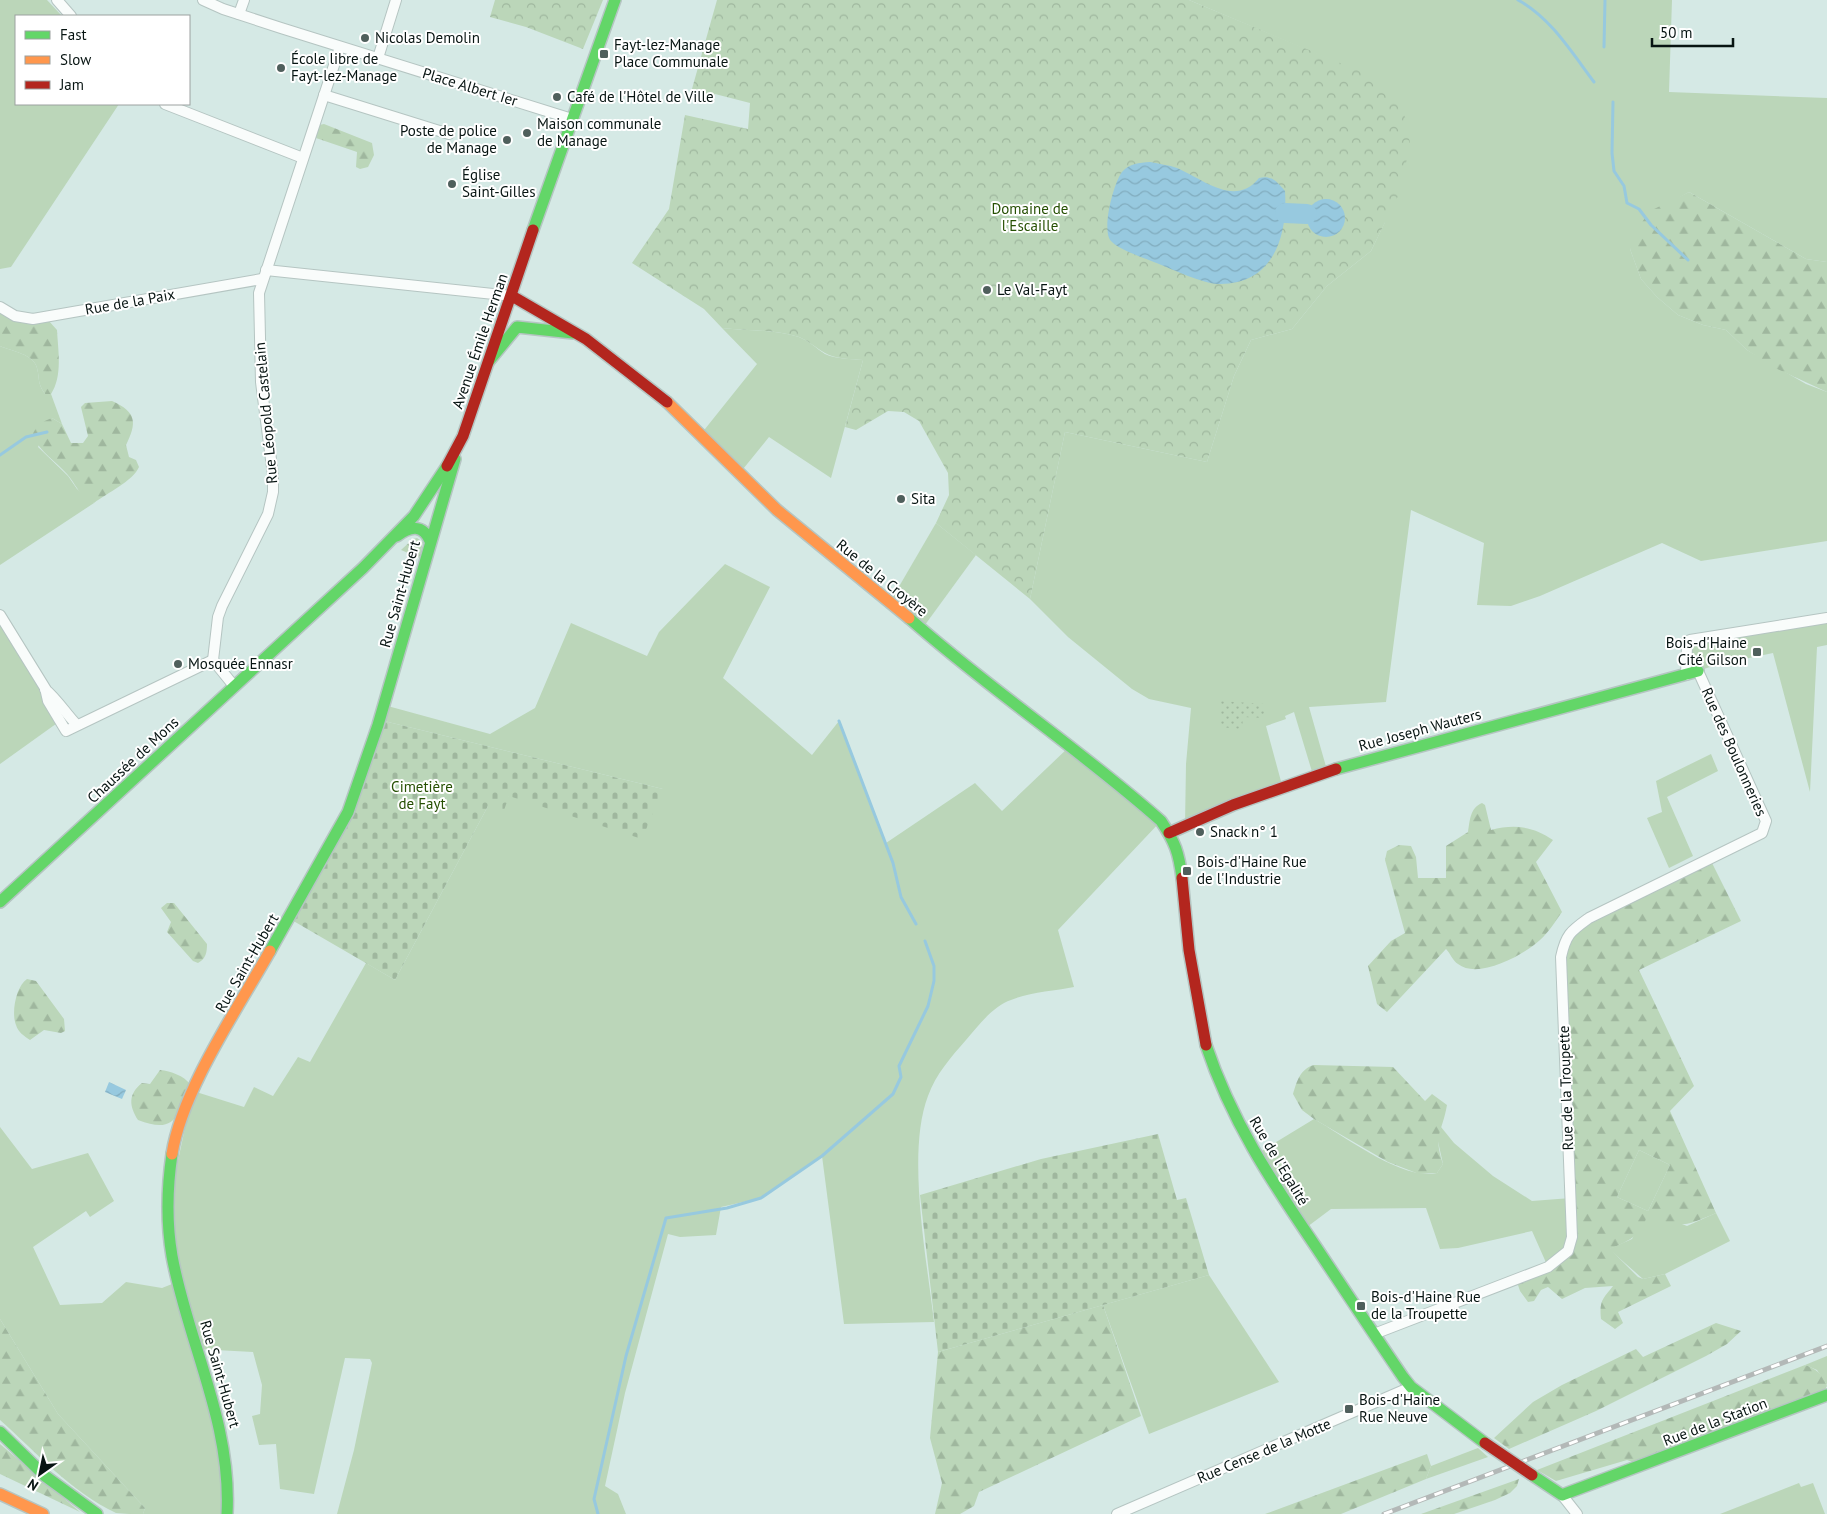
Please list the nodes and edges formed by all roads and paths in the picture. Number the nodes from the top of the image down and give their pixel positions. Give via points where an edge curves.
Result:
1 (57, 0) edge
2 (203, 0) edge
3 (244, 0) edge
4 (396, 0) edge
5 (615, 0) edge
6 (239, 14) junction
7 (70, 15) edge
8 (340, 47) junction
9 (378, 58) junction
10 (324, 95) junction
11 (168, 105) edge
12 (572, 119) junction
13 (449, 134) dead end
14 (303, 158) junction
15 (264, 275) junction
16 (512, 296) junction
17 (0, 307) edge
18 (585, 337) junction
19 (489, 361) junction
20 (462, 436) junction
21 (425, 501) junction
22 (440, 506) junction
23 (428, 536) junction
24 (389, 543) junction
25 (0, 615) edge
26 (1827, 618) edge
27 (286, 640) joint
28 (213, 660) junction
29 (1698, 672) joint
30 (1686, 675) junction
31 (234, 686) junction
32 (1169, 832) junction
33 (1762, 834) joint
34 (0, 902) edge
35 (1374, 1334) junction
36 (1412, 1387) junction
37 (1827, 1395) edge
38 (0, 1432) edge
39 (1558, 1492) junction
40 (0, 1494) edge
41 (43, 1514) edge
42 (98, 1514) edge
43 (227, 1514) edge
44 (1117, 1514) edge
45 (1577, 1514) edge

1 - 7 street
2 - 6 street, Place Albert Ier
3 - 6 street
4 - 9 street
5 - 12 main road, Avenue Émile Herman
6 - 8 street, Place Albert Ier
8 - 9 street, Place Albert Ier
8 - 10 street, Rue Léopold Castelain
9 - 12 street, Place Albert Ier
10 - 13 street
10 - 14 street, Rue Léopold Castelain
11 - 14 street
12 - 16 main road, Avenue Émile Herman
14 - 15 street, Rue Léopold Castelain
15 - 16 street, Rue de la Paix
15 - 17 street, Rue de la Paix via 33,319 15,316
15 - 28 street, Rue Léopold Castelain via 259,293 261,382 273,492 268,514 220,612
16 - 18 main road, Rue de la Croyère via 544,311
16 - 19 main road, Avenue Émile Herman
18 - 19 main road, Rue de la Croyère via 561,330 517,327
18 - 32 main road, Rue de la Croyère via 688,421 792,524 942,648 1141,803
19 - 20 main road, Avenue Émile Herman
20 - 21 main road, Avenue Émile Herman
20 - 22 main road, Rue Saint-Hubert
21 - 22 main road via 438,500
21 - 23 main road via 422,514
21 - 24 main road, Avenue Émile Herman
22 - 23 main road, Rue Saint-Hubert
23 - 24 main road via 422,527 412,526
23 - 43 main road, Rue Saint-Hubert via 380,720 348,812 202,1072 175,1142 167,1189 167,1228 173,1265 224,1445 228,1478
24 - 27 main road, Avenue Émile Herman
25 - 28 street via 45,688 48,701 66,731
26 - 30 street via 1690,640
27 - 31 main road, Chaussée de Mons
28 - 31 street
29 - 30 main road, Rue Joseph Wauters
29 - 33 street, Rue des Boulonneries via 1766,821
30 - 32 main road, Rue Joseph Wauters via 1328,770 1233,804
31 - 34 main road, Chaussée de Mons
32 - 35 main road, Rue de l'Egalité via 1179,853 1189,950 1203,1034 1219,1082 1268,1176
33 - 35 street, Rue de la Troupette via 1589,918 1571,931 1565,940 1561,957 1572,1237 1568,1251 1548,1267
35 - 36 main road, Rue de l'Egalité
36 - 39 main road, Rue de l'Egalité, bridge via 1485,1443
36 - 44 street, Rue Cense de la Motte
37 - 39 main road, Rue de la Station via 1614,1477
38 - 42 main road via 46,1476
39 - 45 street
40 - 41 main road

